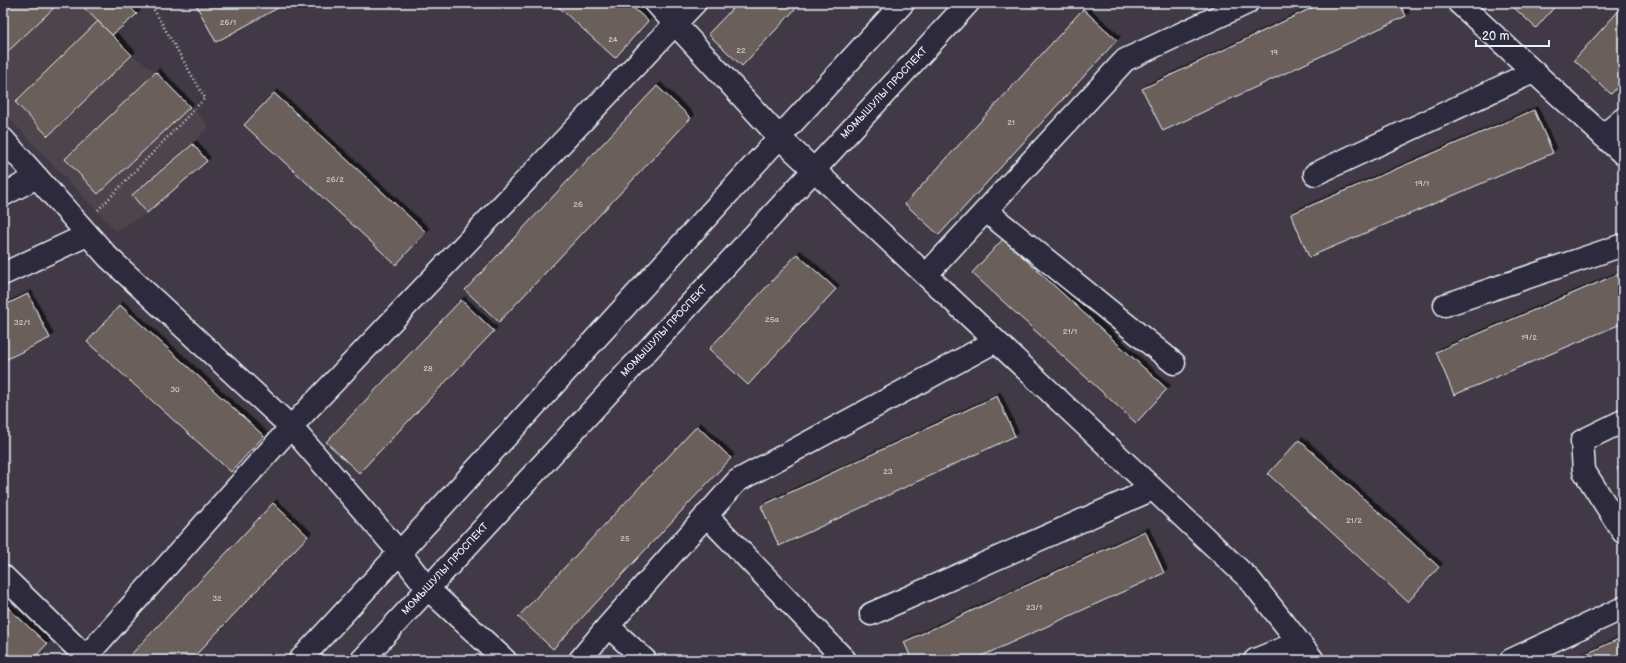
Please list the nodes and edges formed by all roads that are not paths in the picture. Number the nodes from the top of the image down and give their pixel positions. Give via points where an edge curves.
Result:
1 (656, 3) edge
2 (695, 3) edge
3 (904, 3) edge
4 (968, 3) edge
5 (1247, 3) edge
6 (1459, 3) edge
7 (675, 25) junction
8 (1533, 72) junction
9 (1623, 118) edge
10 (1603, 136) junction
11 (778, 137) junction
12 (3, 139) edge
13 (1623, 154) edge
14 (813, 169) junction
15 (1315, 174) dead end
16 (37, 177) junction
17 (3, 195) edge
18 (986, 211) junction
19 (84, 231) junction
20 (1623, 245) edge
21 (3, 274) edge
22 (926, 275) junction
23 (1445, 305) dead end
24 (996, 341) junction
25 (1174, 363) dead end
26 (1623, 421) edge
27 (291, 427) junction
28 (1153, 489) junction
29 (706, 515) junction
30 (1623, 532) edge
31 (400, 553) junction
32 (3, 576) edge
33 (427, 588) junction
34 (1623, 608) edge
35 (871, 614) dead end
36 (608, 626) junction
37 (1299, 642) junction
38 (85, 658) edge
39 (300, 660) edge
40 (362, 660) edge
41 (505, 660) edge
42 (580, 660) edge
43 (645, 660) edge
44 (846, 660) edge
45 (1255, 660) edge
46 (1312, 660) edge
47 (1511, 660) edge

1 - 7 street
2 - 7 street
3 - 11 street
4 - 14 street, МОМЫШУЛЫ ПРОСПЕКТ
5 - 18 street via 1125,60
6 - 8 street
7 - 11 street
7 - 27 street
8 - 10 street
8 - 15 street
9 - 10 street
10 - 13 street
11 - 14 street
11 - 31 street
12 - 16 street
14 - 22 street
14 - 33 street, МОМЫШУЛЫ ПРОСПЕКТ
16 - 17 street
16 - 19 street
18 - 22 street
18 - 25 street
19 - 21 street
19 - 27 street via 108,257
20 - 23 street
22 - 24 street
24 - 28 street
24 - 29 street via 737,480
26 - 30 street via 1582,440 1584,471
27 - 31 street
27 - 38 street
28 - 35 street
28 - 37 street via 1250,580
29 - 36 street
29 - 44 street
31 - 33 street
31 - 39 street
32 - 38 street
33 - 40 street, МОМЫШУЛЫ ПРОСПЕКТ
33 - 41 street
34 - 47 street
36 - 42 street
36 - 43 street
37 - 45 street
37 - 46 street

